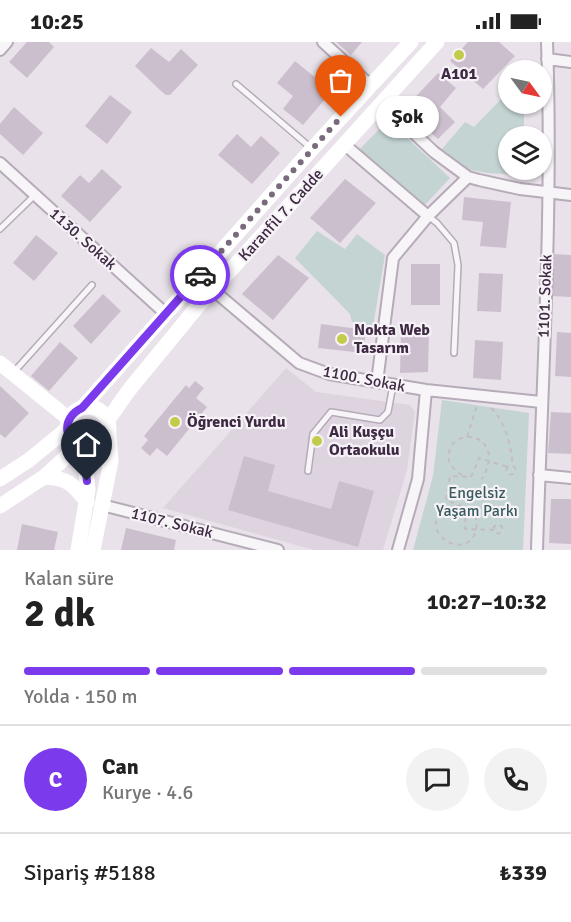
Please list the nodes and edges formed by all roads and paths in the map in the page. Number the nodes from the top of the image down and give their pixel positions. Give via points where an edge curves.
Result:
1 (7, 42) edge
2 (323, 42) edge
3 (411, 42) edge
4 (437, 42) edge
5 (547, 42) edge
6 (0, 50) edge
7 (548, 59) junction
8 (571, 62) edge
9 (236, 84) dead end
10 (371, 86) junction
11 (382, 103) junction
12 (345, 145) junction
13 (312, 149) junction
14 (0, 163) edge
15 (468, 177) junction
16 (549, 192) junction
17 (34, 195) junction
18 (571, 195) edge
19 (428, 216) junction
20 (0, 229) edge
21 (92, 285) dead end
22 (213, 290) junction
23 (166, 314) junction
24 (454, 353) dead end
25 (0, 363) edge
26 (12, 374) junction
27 (377, 382) junction
28 (393, 385) junction
29 (426, 390) junction
30 (479, 396) junction
31 (542, 402) junction
32 (82, 408) junction
33 (68, 424) junction
34 (108, 427) junction
35 (468, 437) junction
36 (81, 447) junction
37 (489, 461) junction
38 (513, 466) junction
39 (508, 467) junction
40 (308, 471) dead end
41 (539, 475) junction
42 (44, 477) junction
43 (464, 477) junction
44 (571, 478) edge
45 (0, 479) edge
46 (482, 479) dead end
47 (94, 504) junction
48 (459, 505) junction
49 (0, 506) edge
50 (476, 516) dead end
51 (476, 529) junction
52 (494, 530) dead end
53 (78, 550) edge
54 (93, 550) edge
55 (278, 550) edge
56 (398, 550) edge
57 (537, 550) edge

1 - 6 street
2 - 10 street
3 - 10 street, Karanfil 7. Cadde
4 - 11 street, Karanfil 7. Cadde
5 - 7 street, 1101. Sokak
7 - 8 street
7 - 16 street, 1101. Sokak
9 - 13 lane
10 - 13 street, Karanfil 7. Cadde
11 - 12 street, Karanfil 7. Cadde
11 - 15 street via 434,152
12 - 19 street
12 - 22 street, Karanfil 7. Cadde
13 - 23 street, Karanfil 7. Cadde
14 - 17 street, 1130. Sokak
15 - 16 street
15 - 19 street
16 - 18 street
16 - 31 street, 1101. Sokak
17 - 20 lane
17 - 23 street, 1130. Sokak
19 - 24 lane via 454,243 458,265
19 - 27 street via 393,258
21 - 26 lane
22 - 27 street, 1100. Sokak via 299,363 329,374
22 - 34 street, Karanfil 7. Cadde via 129,390
23 - 32 street, Karanfil 7. Cadde
25 - 26 street
26 - 33 street
27 - 28 street, 1100. Sokak
28 - 29 street, 1100. Sokak
28 - 40 lane via 388,412 380,420 331,412 313,434
29 - 30 street, 1100. Sokak
29 - 56 street via 418,479
30 - 31 street, 1100. Sokak
30 - 35 path
30 - 38 path via 503,425 512,449
31 - 41 street, 1101. Sokak
32 - 33 street via 73,413
32 - 34 street via 99,409
33 - 36 street via 70,439
33 - 45 street via 36,455
34 - 36 street via 100,445
34 - 47 street via 111,461
35 - 37 path via 486,445
35 - 43 path via 454,443 448,455 455,471
36 - 42 street
36 - 47 street
37 - 39 path
37 - 43 path via 479,458 471,477
37 - 46 path
38 - 39 path
38 - 39 path via 516,471 512,475
41 - 44 street
41 - 57 street, 1101. Sokak
42 - 47 street via 73,484
42 - 49 street
43 - 48 path via 450,477 446,500
47 - 53 street
47 - 54 street
47 - 55 street, 1107. Sokak
48 - 51 path via 466,508 465,529
48 - 51 path via 440,515 435,525 439,537 450,546 462,546 472,539
50 - 51 path
51 - 52 path

